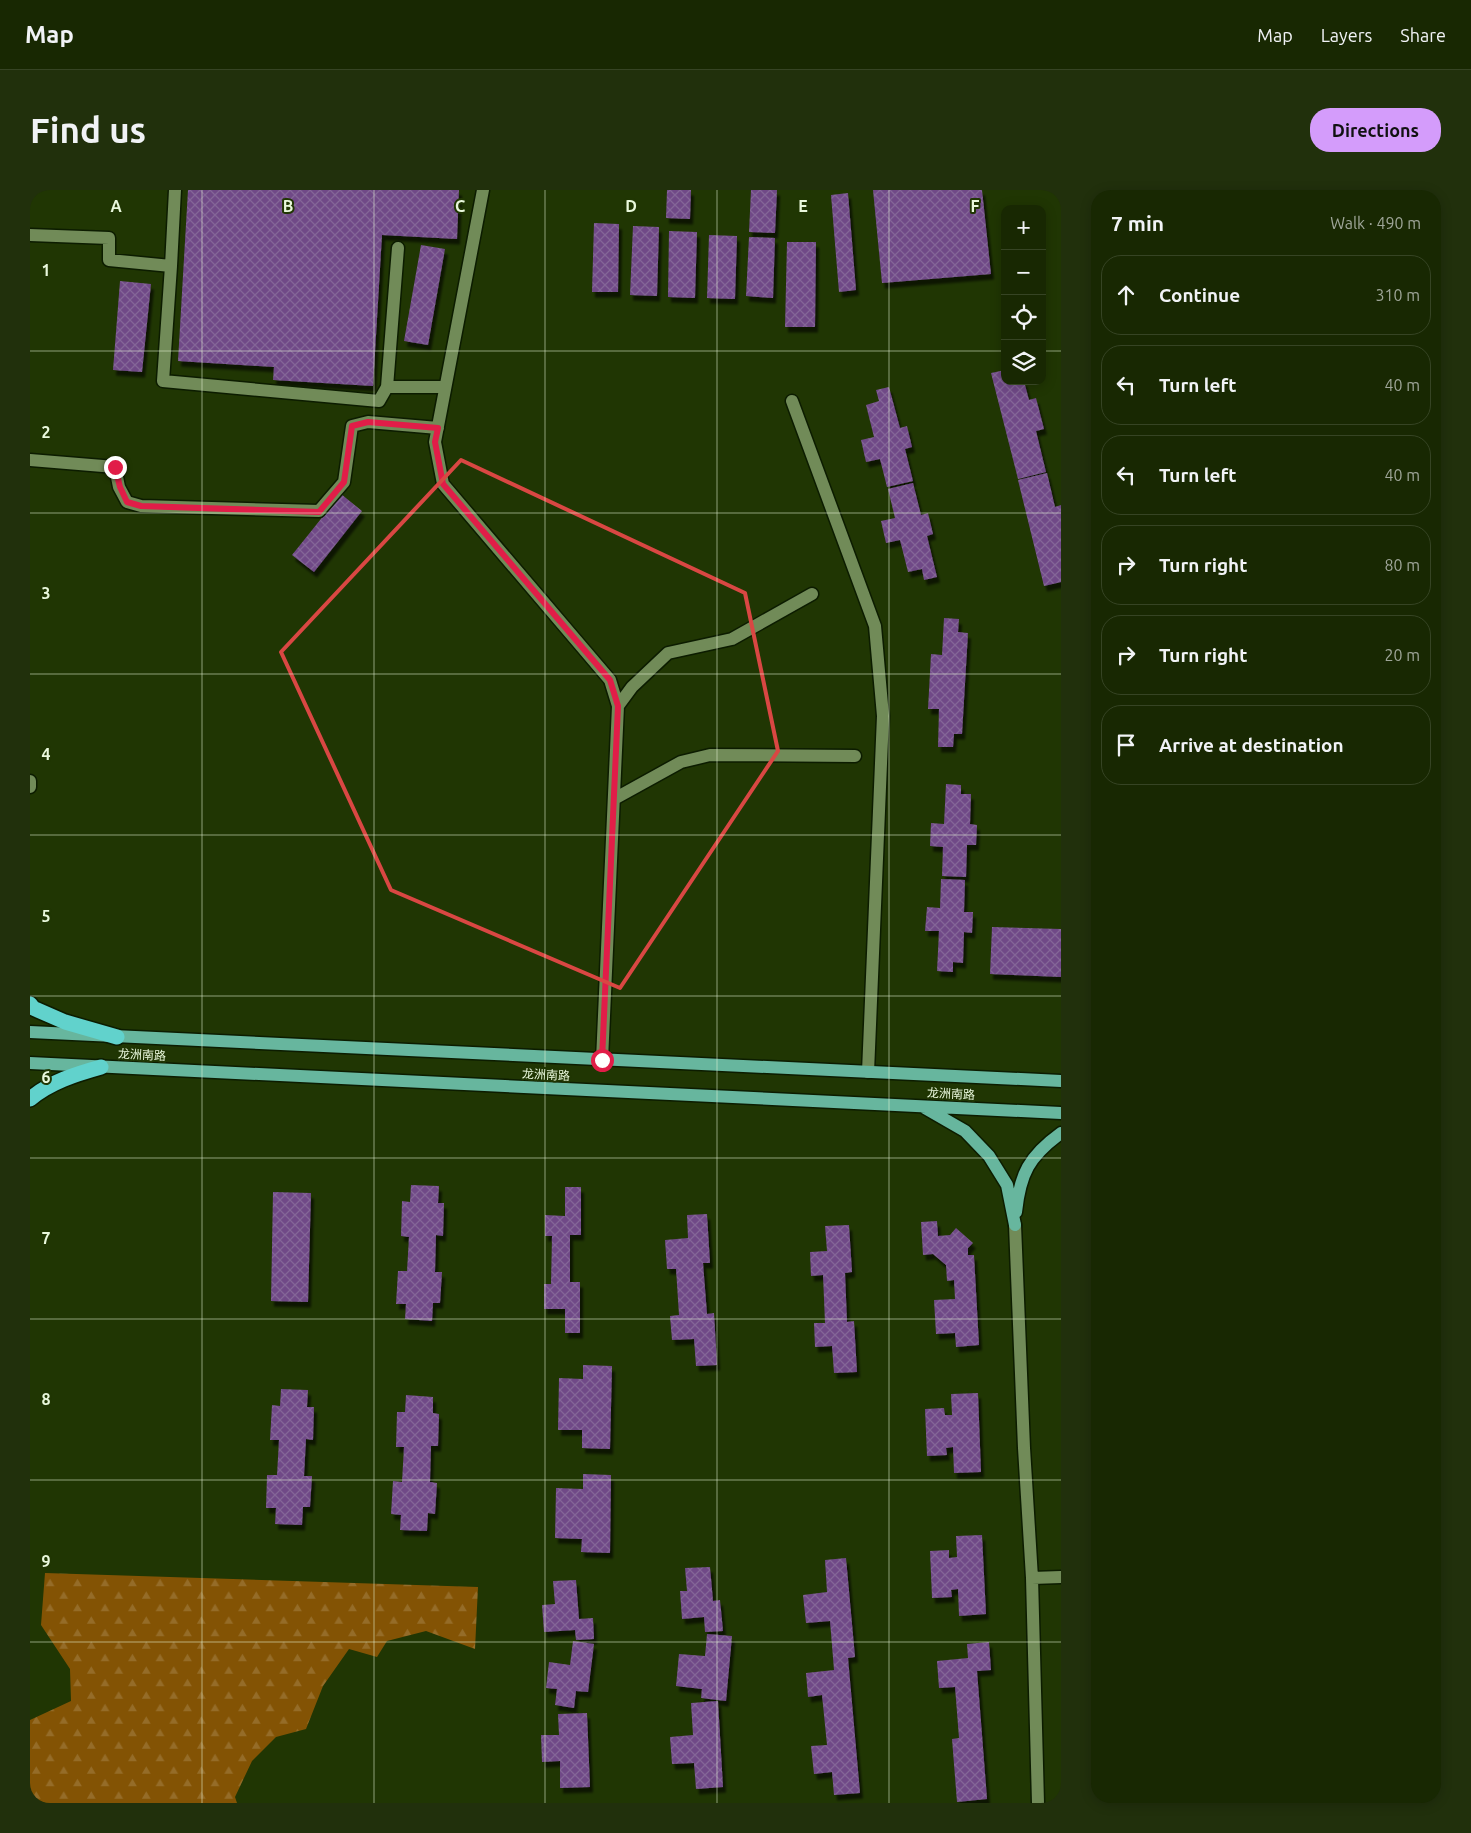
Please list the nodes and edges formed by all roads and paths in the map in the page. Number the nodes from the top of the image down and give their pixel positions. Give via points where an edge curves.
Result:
1 (175, 190) edge
2 (483, 190) edge
3 (30, 235) edge
4 (398, 248) dead end
5 (171, 266) junction
6 (387, 387) junction
7 (445, 387) junction
8 (792, 401) dead end
9 (438, 428) junction
10 (30, 460) edge
11 (812, 594) dead end
12 (618, 706) junction
13 (855, 756) dead end
14 (30, 781) edge
15 (30, 787) edge
16 (614, 798) junction
17 (30, 1004) edge
18 (30, 1032) edge
19 (117, 1037) junction
20 (602, 1060) junction
21 (30, 1063) edge
22 (102, 1067) junction
23 (868, 1072) junction
24 (1061, 1081) edge
25 (30, 1099) edge
26 (922, 1106) junction
27 (1061, 1113) edge
28 (1061, 1133) edge
29 (1015, 1225) junction
30 (1061, 1577) edge
31 (1032, 1578) junction
32 (1038, 1803) edge

1 - 5 street
2 - 7 street
3 - 5 street via 109,238 109,260
4 - 6 street
5 - 6 street via 163,381 379,401
6 - 7 street
7 - 9 street
8 - 23 street via 875,626 883,716
9 - 10 street via 368,422 352,426 344,482 319,512 141,506 127,502 115,467
9 - 12 street via 435,442 443,484 610,680
11 - 12 street via 732,639 668,653 632,687
12 - 16 street
13 - 16 street via 710,755 681,762
14 - 15 street
16 - 20 street
17 - 19 highway via 65,1022
18 - 19 main road, 龙洲南路
19 - 20 main road, 龙洲南路
20 - 23 main road, 龙洲南路
21 - 22 main road, 龙洲南路
22 - 25 highway via 72,1075
22 - 26 main road, 龙洲南路
23 - 24 main road, 龙洲南路
26 - 27 main road, 龙洲南路
26 - 29 main road via 965,1131 989,1156 1007,1185
28 - 29 main road via 1031,1161 1019,1188
29 - 31 street
30 - 31 street
31 - 32 street

